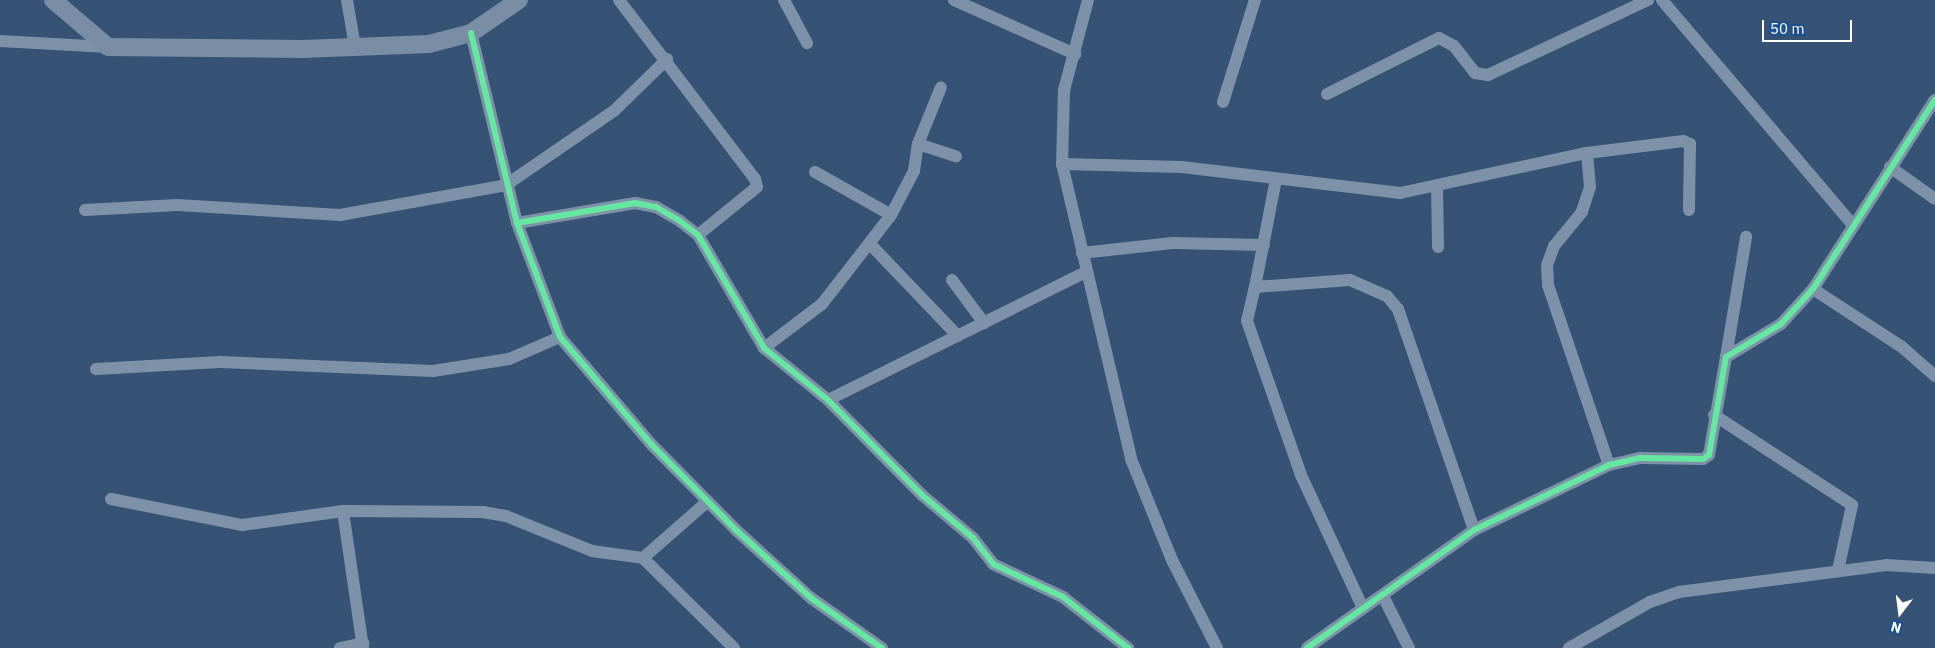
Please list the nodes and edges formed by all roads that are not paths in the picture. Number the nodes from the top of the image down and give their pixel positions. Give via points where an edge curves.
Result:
1 (53, 0) edge
2 (347, 0) edge
3 (519, 0) edge
4 (619, 0) edge
5 (784, 0) edge
6 (954, 0) edge
7 (1088, 0) edge
8 (1255, 0) edge
9 (1648, 0) edge
10 (1662, 0) edge
11 (471, 33) junction
12 (0, 41) edge
13 (807, 42) dead end
14 (108, 47) junction
15 (355, 47) junction
16 (1075, 54) junction
17 (667, 59) junction
18 (941, 87) dead end
19 (1326, 94) dead end
20 (1935, 100) edge
21 (1223, 102) dead end
22 (918, 144) junction
23 (1587, 153) junction
24 (956, 156) dead end
25 (1062, 164) junction
26 (1890, 167) junction
27 (815, 172) dead end
28 (1276, 179) junction
29 (506, 185) junction
30 (1437, 187) junction
31 (1935, 199) edge
32 (85, 210) dead end
33 (1689, 210) dead end
34 (891, 215) junction
35 (517, 223) junction
36 (1853, 225) junction
37 (698, 234) junction
38 (1746, 237) dead end
39 (870, 244) junction
40 (1264, 245) junction
41 (1438, 247) dead end
42 (1082, 254) junction
43 (1086, 272) junction
44 (952, 280) dead end
45 (1255, 287) junction
46 (1813, 289) junction
47 (984, 323) junction
48 (560, 336) junction
49 (958, 336) junction
50 (764, 348) junction
51 (1726, 357) junction
52 (96, 369) dead end
53 (1935, 376) edge
54 (828, 400) junction
55 (1714, 414) junction
56 (1608, 465) junction
57 (110, 499) dead end
58 (708, 501) junction
59 (343, 511) junction
60 (1474, 530) junction
61 (643, 558) junction
62 (1935, 568) edge
63 (1838, 571) junction
64 (1383, 596) junction
65 (1362, 606) junction
66 (363, 646) edge
67 (340, 648) edge
68 (734, 648) edge
69 (882, 648) edge
70 (1128, 648) edge
71 (1217, 648) edge
72 (1307, 648) edge
73 (1410, 648) edge
74 (1569, 648) edge

1 - 14 street
2 - 15 street
3 - 11 street
4 - 17 street
5 - 13 street
6 - 16 street
7 - 16 street
8 - 21 street
9 - 19 street via 1488,75 1475,72 1454,46 1439,38
10 - 36 street
11 - 15 street via 429,44
11 - 29 street
12 - 14 street
14 - 15 street
16 - 25 street via 1063,99
17 - 29 street via 616,110
17 - 37 street via 748,168 756,187
18 - 22 street
20 - 26 street
22 - 24 street
22 - 34 street via 914,171
23 - 30 street
23 - 33 street via 1677,140 1690,144
23 - 56 street via 1590,186 1582,212 1554,246 1547,266 1548,285
25 - 28 street via 1182,167
25 - 42 street
26 - 31 street
26 - 36 street
27 - 34 street
28 - 30 street via 1386,193
28 - 40 street
29 - 32 street via 340,215 177,205
29 - 35 street
30 - 41 street
34 - 39 street
35 - 37 street via 635,202 656,207
35 - 48 street
36 - 46 street
37 - 50 street
38 - 51 street
39 - 49 street
39 - 50 street via 822,304
40 - 42 street via 1172,243
40 - 45 street
42 - 43 street
43 - 47 street
43 - 71 street via 1131,459 1172,560
44 - 47 street
45 - 60 street via 1350,280 1387,296 1398,309
45 - 65 street via 1247,321 1301,475
46 - 51 street via 1781,324
46 - 53 street via 1902,347
47 - 49 street
48 - 52 street via 509,359 433,371 220,362
48 - 58 street via 606,395
49 - 54 street
50 - 54 street
51 - 55 street
54 - 70 street via 922,495 973,538 993,564 1063,597
55 - 56 street via 1713,445 1703,459 1640,458
55 - 63 street via 1852,505
56 - 60 street
57 - 59 street via 242,525
58 - 61 street
58 - 69 street via 811,598
59 - 61 street via 483,512 506,516 592,551
59 - 66 street
60 - 64 street
61 - 68 street
62 - 63 street via 1886,564
63 - 74 street via 1678,592 1650,602
64 - 65 street
64 - 73 street
65 - 72 street
66 - 67 street

